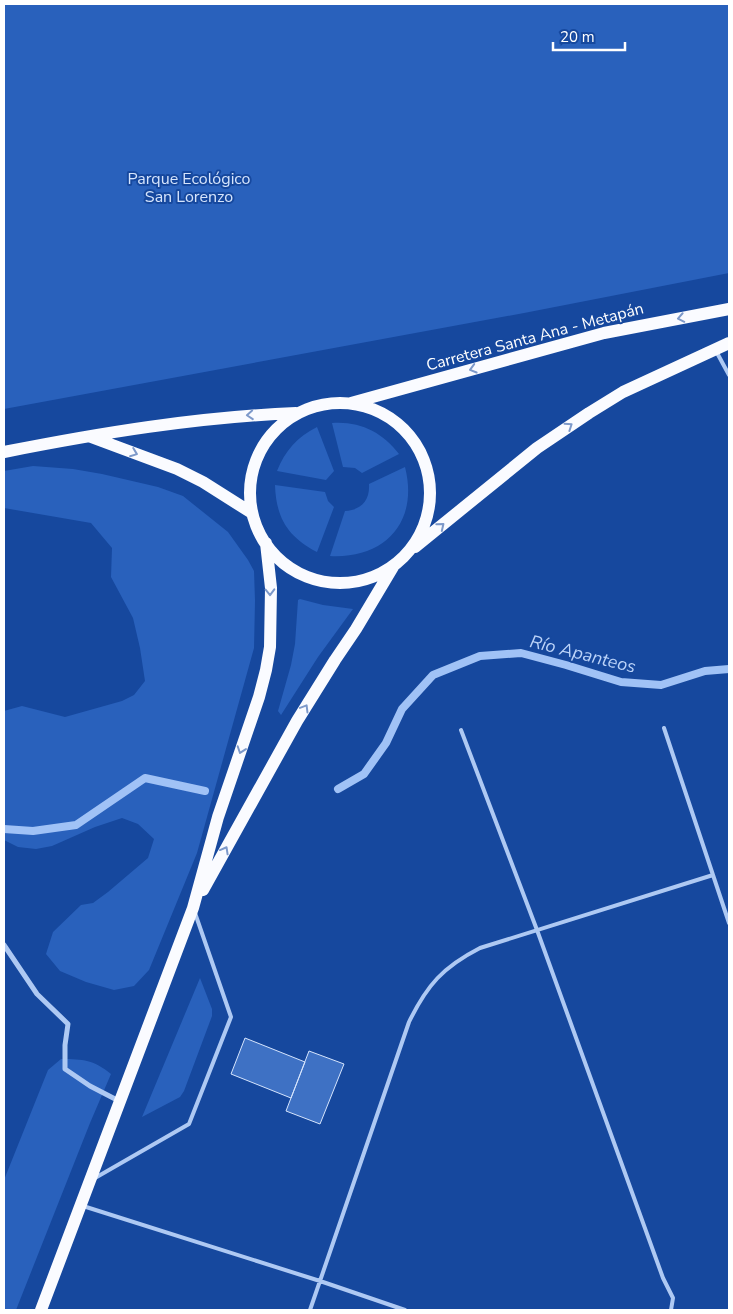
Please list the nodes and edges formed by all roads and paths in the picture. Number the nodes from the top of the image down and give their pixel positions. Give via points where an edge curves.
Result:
1 (729, 308) edge
2 (729, 343) edge
3 (715, 349) junction
4 (729, 374) edge
5 (350, 404) junction
6 (298, 413) junction
7 (89, 436) junction
8 (4, 452) edge
9 (252, 513) junction
10 (266, 543) junction
11 (399, 560) junction
12 (664, 728) dead end
13 (461, 730) dead end
14 (713, 875) junction
15 (193, 908) junction
16 (729, 923) edge
17 (537, 930) junction
18 (4, 945) edge
19 (120, 1101) junction
20 (91, 1180) junction
21 (81, 1205) junction
22 (320, 1281) junction
23 (41, 1310) edge
24 (310, 1310) edge
25 (405, 1310) edge
26 (671, 1310) edge

1 -> 5 main road, Carretera Santa Ana - Metapán via 604,333
2 - 3 main road
3 - 4 lane
11 -> 3 main road via 537,448 589,413 623,392
5 - 6 main road via 323,405
5 - 11 main road via 369,408 392,420 410,438 423,460 429,486 428,512 416,541
6 -> 7 main road via 203,419
6 - 9 main road via 277,428 258,455 250,480
7 - 8 main road
7 -> 9 main road via 177,469
9 - 10 main road
10 - 11 main road via 289,567 326,582 365,579
10 -> 15 main road via 271,588 270,647 266,670
15 -> 11 main road via 297,721
12 - 14 lane
13 - 17 lane
14 - 16 lane
14 - 17 lane
15 - 19 main road
15 - 20 lane via 231,1017 188,1124
17 - 22 lane via 480,948 459,959 438,976 421,998 409,1022
17 - 26 lane via 673,1298
18 - 19 street via 37,994 68,1024 65,1069
19 - 20 main road
20 - 21 main road
21 - 22 lane
21 - 23 main road
22 - 24 lane
22 - 25 lane

